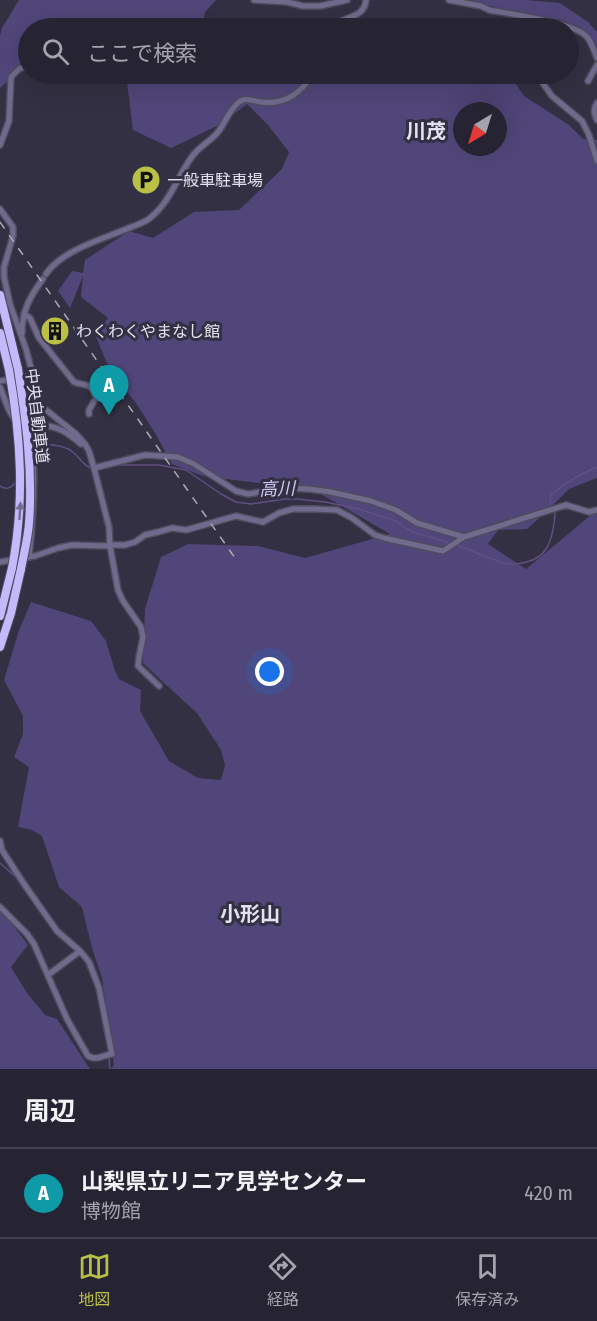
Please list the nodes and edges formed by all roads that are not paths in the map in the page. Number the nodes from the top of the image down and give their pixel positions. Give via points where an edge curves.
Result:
1 (254, 0) edge
2 (347, 0) edge
3 (366, 0) edge
4 (449, 0) edge
5 (346, 18) edge
6 (523, 18) edge
7 (579, 32) edge
8 (597, 58) edge
9 (597, 65) edge
10 (18, 70) edge
11 (588, 81) dead end
12 (305, 84) edge
13 (544, 84) edge
14 (597, 103) edge
15 (597, 120) edge
16 (0, 145) edge
17 (597, 161) edge
18 (0, 209) edge
19 (0, 295) edge
20 (24, 314) junction
21 (0, 333) edge
22 (22, 338) junction
23 (14, 370) junction
24 (33, 376) junction
25 (0, 381) edge
26 (0, 387) edge
27 (89, 414) dead end
28 (32, 428) junction
29 (89, 452) junction
30 (94, 468) junction
31 (597, 510) edge
32 (464, 537) junction
33 (110, 545) junction
34 (29, 557) junction
35 (0, 562) edge
36 (0, 616) edge
37 (0, 647) edge
38 (159, 686) dead end
39 (0, 841) edge
40 (0, 907) edge
41 (80, 951) junction
42 (48, 975) junction

1 - 2 street via 303,6
3 - 5 street via 362,12
4 - 6 street
7 - 8 street via 587,37
9 - 11 street
10 - 16 street via 11,77 9,121
12 - 20 street via 283,101 238,102 218,133 196,151 162,206 148,219 72,252 53,265
13 - 17 street via 582,121
14 - 15 street
18 - 22 street via 13,227 4,277
19 - 23 highway, 中央自動車道
20 - 22 street
20 - 27 street via 74,381 93,390 96,398
21 - 23 highway, 中央自動車道
22 - 24 street
36 -> 23 highway, 中央自動車道, bridge via 19,530 21,490
23 - 37 highway, 中央自動車道, bridge via 29,450 29,525
24 - 25 street
24 - 29 street via 36,402 75,433
26 - 28 street via 12,415 23,426
28 - 29 street via 51,426
28 - 34 street via 34,509
29 - 30 street
30 - 32 street via 145,455 178,457 236,491 248,494 284,488 341,494 378,503 417,523
30 - 33 street
31 - 32 street via 589,512 566,505
32 - 33 street via 443,551 375,535 337,510 293,509 263,522 236,516 186,530 172,528 145,535 125,545
33 - 34 street via 65,546
33 - 38 street via 118,590 141,627 138,666
34 - 35 street
39 - 41 street via 2,850 57,931
40 - 42 street via 27,934
41 - 42 street
41 - 42 street via 99,988 109,1054 96,1059 88,1056

